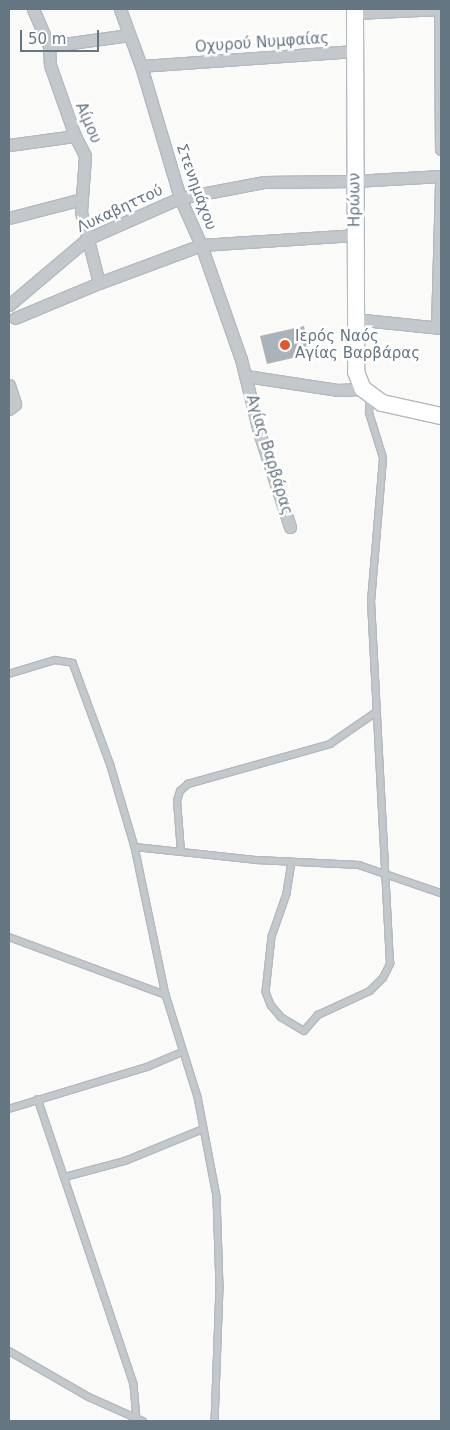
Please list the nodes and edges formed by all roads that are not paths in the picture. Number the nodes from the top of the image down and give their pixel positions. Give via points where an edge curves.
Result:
1 (33, 9) edge
2 (122, 9) edge
3 (441, 9) edge
4 (355, 11) edge
5 (129, 35) junction
6 (49, 46) junction
7 (356, 51) junction
8 (141, 66) junction
9 (75, 136) junction
10 (9, 145) edge
11 (441, 149) edge
12 (441, 176) edge
13 (354, 181) junction
14 (441, 185) edge
15 (82, 198) junction
16 (180, 198) junction
17 (9, 218) edge
18 (354, 235) junction
19 (87, 239) junction
20 (201, 245) junction
21 (99, 282) junction
22 (9, 305) edge
23 (15, 318) dead end
24 (354, 319) junction
25 (439, 327) edge
26 (246, 376) junction
27 (9, 385) edge
28 (367, 393) junction
29 (12, 406) edge
30 (441, 416) edge
31 (290, 527) dead end
32 (9, 674) edge
33 (375, 713) junction
34 (135, 847) junction
35 (181, 852) junction
36 (292, 862) junction
37 (386, 873) junction
38 (441, 893) edge
39 (9, 937) edge
40 (166, 996) junction
41 (183, 1052) junction
42 (38, 1098) junction
43 (9, 1109) edge
44 (203, 1129) junction
45 (65, 1177) junction
46 (9, 1351) edge
47 (140, 1420) edge
48 (215, 1421) edge

1 - 6 street, Αίμου
2 - 5 street, Στενημάχου
3 - 4 street
3 - 11 street
4 - 7 main road, Ηρώων
5 - 6 street
5 - 8 street, Στενημάχου
6 - 9 street, Αίμου via 50,64
7 - 8 street, Οχυρού Νυμφαίας
7 - 13 main road, Ηρώων
8 - 16 street, Στενημάχου
9 - 10 street
9 - 15 street, Αίμου via 86,156
12 - 13 street, Λυκαβηττού
13 - 16 street, Λυκαβηττού via 264,182
13 - 18 main road, Ηρώων
14 - 25 street
15 - 17 street
15 - 19 street, Αίμου via 81,212
16 - 19 street, Λυκαβηττού
16 - 20 street, Στενημάχου
18 - 20 street
18 - 24 main road, Ηρώων
19 - 21 street, Αίμου
19 - 22 street, Λυκαβηττού
20 - 21 street
20 - 26 street, Στενημάχου
21 - 23 street
24 - 25 street
24 - 28 main road, Ηρώων via 354,363
26 - 28 street, Αγίας Βαρβάρας
26 - 31 street, Αγίας Βαρβάρας via 259,432
27 - 29 street
28 - 30 main road, Αγίας Βαρβάρας via 396,408
28 - 33 lane via 369,413 384,458 371,602
32 - 34 lane via 54,660 73,663 111,766
33 - 35 lane via 330,744 188,784 180,791 177,801
33 - 37 lane
34 - 35 lane
34 - 40 lane
35 - 36 lane
36 - 37 lane via 359,865
36 - 37 lane via 287,894 272,937 266,992 281,1017 304,1031 318,1015 370,991 388,971 391,953
37 - 38 lane
39 - 40 lane
40 - 41 lane
41 - 42 lane
41 - 44 lane via 198,1097
42 - 43 lane
42 - 45 lane
44 - 45 lane via 125,1161
44 - 48 lane via 214,1174 219,1217
45 - 47 lane via 134,1385
46 - 47 lane via 89,1397

